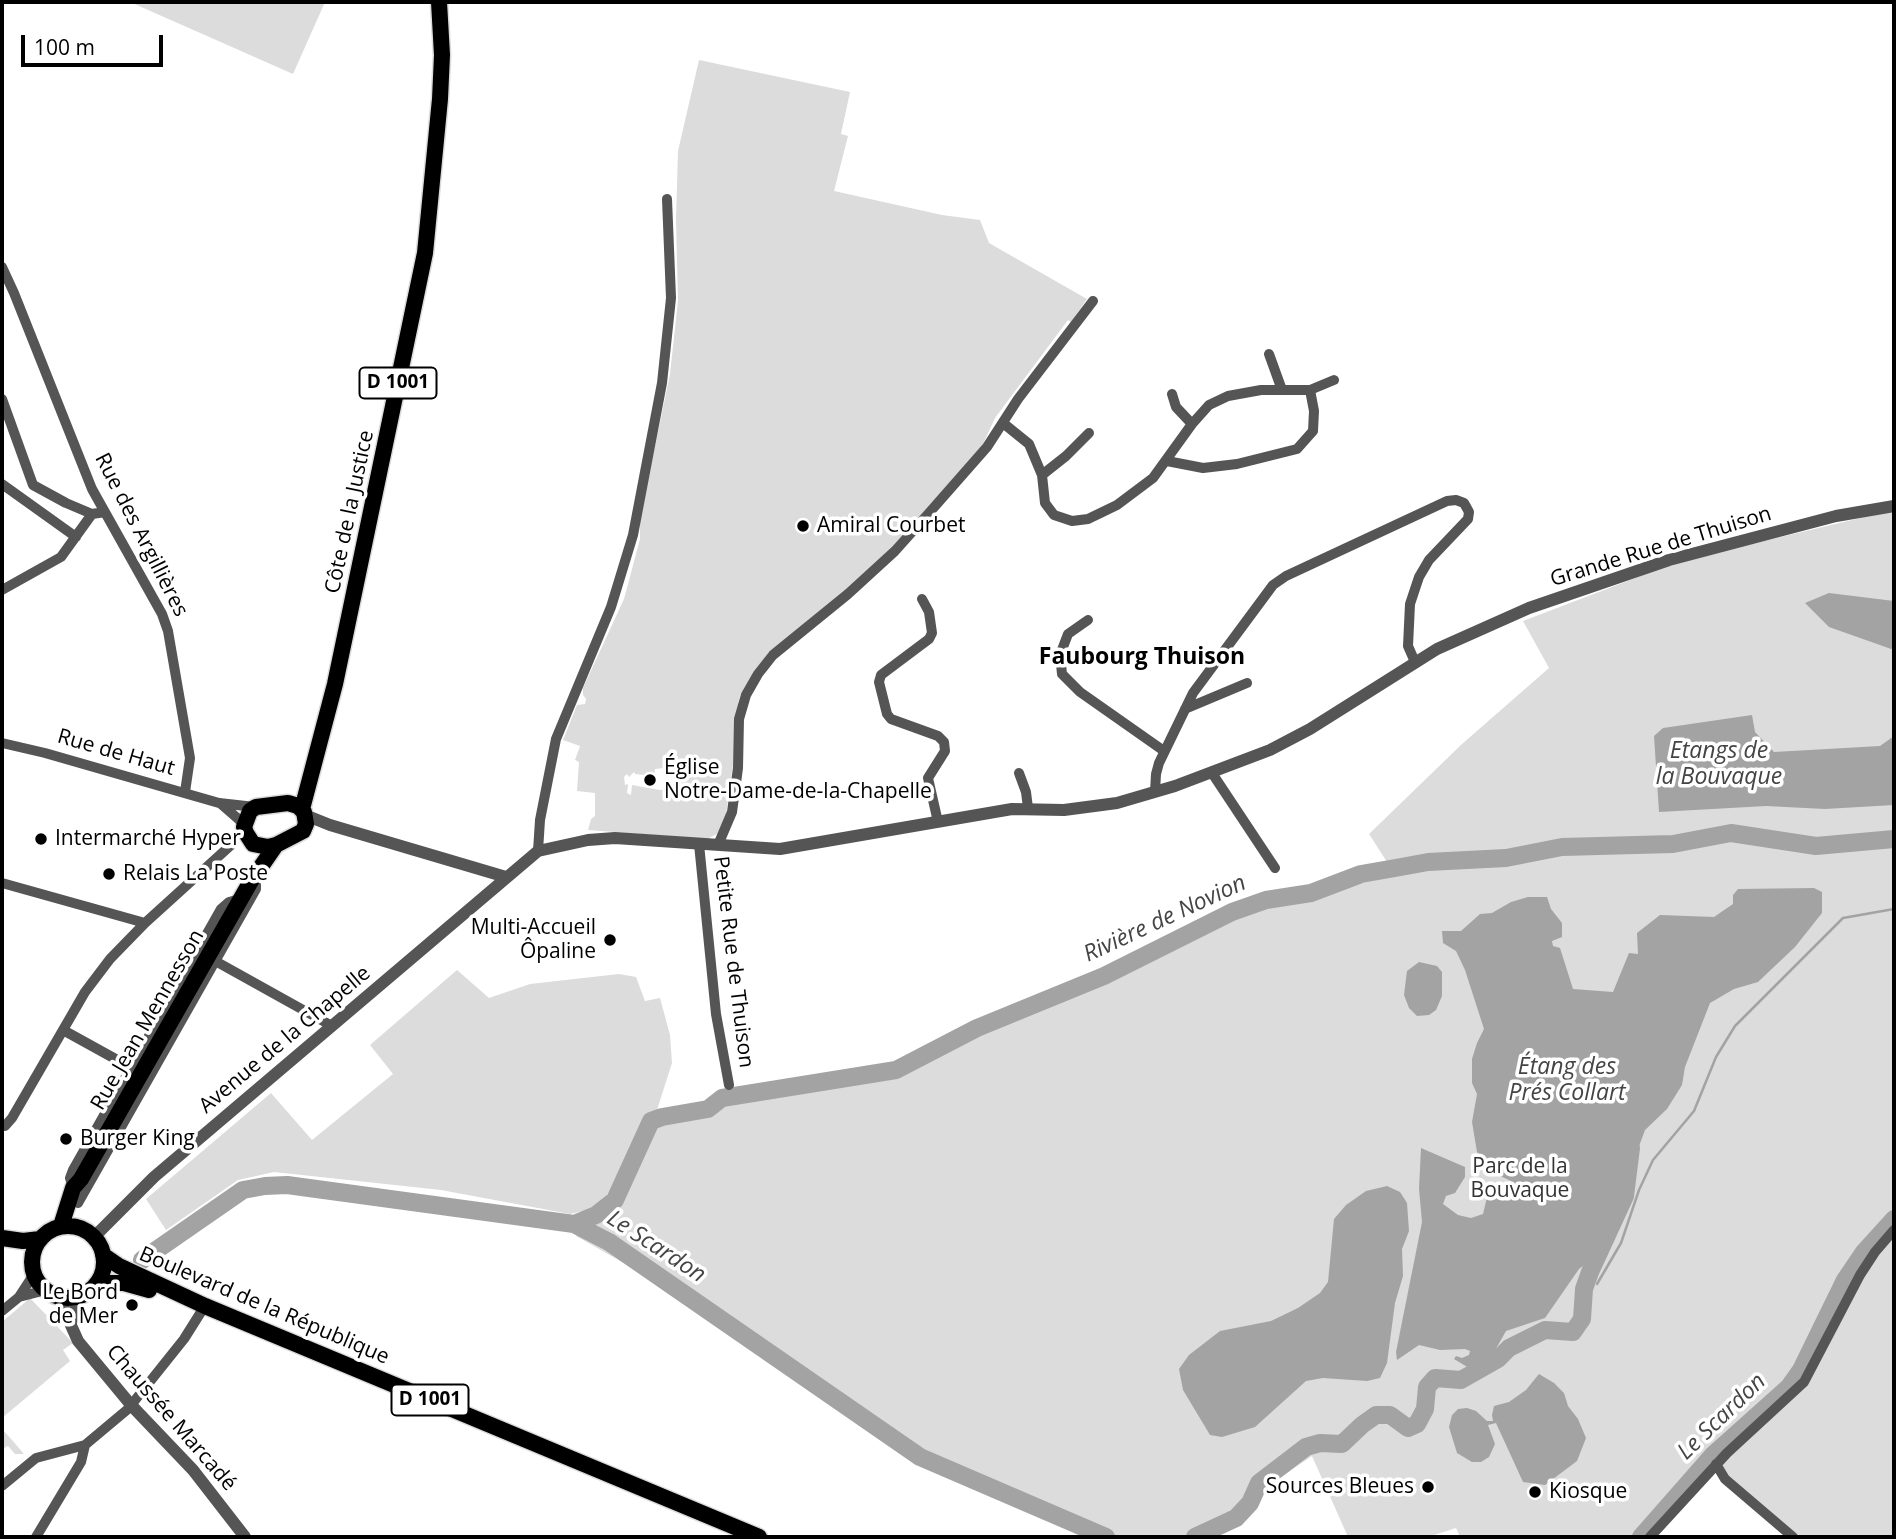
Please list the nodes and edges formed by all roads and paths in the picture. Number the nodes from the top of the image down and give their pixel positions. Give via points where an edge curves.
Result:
1 (439, 2) edge
2 (667, 200) dead end
3 (2, 267) edge
4 (1094, 301) dead end
5 (1269, 354) dead end
6 (1334, 380) dead end
7 (1282, 390) junction
8 (1310, 390) junction
9 (1172, 394) dead end
10 (3, 403) edge
11 (1003, 422) junction
12 (1192, 424) junction
13 (1089, 433) dead end
14 (1167, 461) junction
15 (1042, 475) junction
16 (2, 484) edge
17 (1894, 506) edge
18 (105, 512) junction
19 (92, 514) junction
20 (76, 537) junction
21 (2, 590) edge
22 (922, 599) dead end
23 (1088, 620) dead end
24 (1415, 662) junction
25 (1247, 683) dead end
26 (1185, 709) junction
27 (2, 743) edge
28 (1164, 751) junction
29 (1020, 773) dead end
30 (1212, 773) junction
31 (185, 792) junction
32 (1156, 792) junction
33 (219, 803) junction
34 (256, 807) junction
35 (1028, 808) junction
36 (300, 815) junction
37 (938, 822) junction
38 (244, 824) junction
39 (253, 844) junction
40 (699, 844) junction
41 (231, 845) dead end
42 (276, 845) junction
43 (718, 845) junction
44 (538, 850) junction
45 (1275, 868) dead end
46 (253, 877) junction
47 (506, 877) junction
48 (2, 883) edge
49 (241, 898) junction
50 (145, 923) junction
51 (216, 962) junction
52 (332, 1026) junction
53 (63, 1030) junction
54 (130, 1067) junction
55 (729, 1085) dead end
56 (2, 1126) edge
57 (77, 1190) junction
58 (61, 1226) junction
59 (1894, 1230) edge
60 (90, 1233) junction
61 (2, 1238) edge
62 (40, 1239) junction
63 (2, 1246) edge
64 (103, 1255) junction
65 (33, 1268) junction
66 (97, 1283) junction
67 (52, 1293) junction
68 (79, 1296) junction
69 (19, 1297) junction
70 (2, 1311) edge
71 (201, 1312) junction
72 (71, 1324) junction
73 (131, 1405) junction
74 (85, 1445) junction
75 (1716, 1464) junction
76 (2, 1486) edge
77 (36, 1537) edge
78 (245, 1537) edge
79 (739, 1537) edge
80 (760, 1537) edge
81 (1650, 1537) edge
82 (1793, 1537) edge

1 - 36 main road, Côte de la Justice / D 1001 via 440,99 425,253 335,684
2 - 44 street via 671,298 662,383 633,535 611,607 556,739
3 - 18 street, Rue des Argillières
4 - 11 street
5 - 7 street
6 - 8 street
7 - 8 street
7 - 12 street via 1228,396 1209,405
8 - 14 street via 1313,431 1297,449 1203,468
9 - 12 street
10 - 19 street via 33,485
11 - 15 street via 1029,444
11 - 43 street via 987,447 895,551 773,655 758,674 740,719 732,812
12 - 14 street
13 - 15 street
14 - 15 street via 1153,478 1116,505 1088,519 1072,521 1054,515 1045,503
16 - 20 street
17 - 24 street, Grande Rue de Thuison via 1800,525 1633,570 1529,608
18 - 19 street
18 - 31 street, Rue des Argillières via 168,631 190,758
19 - 20 street
20 - 21 street via 61,557
22 - 37 street via 929,612 929,639 881,675 879,682 891,719 944,742 945,751 928,778
23 - 28 street via 1068,635 1060,655 1062,674 1080,692
24 - 26 street via 1408,646 1410,604 1429,560 1468,519 1464,503 1456,500 1273,585
24 - 30 street, Grande Rue de Thuison via 1310,729
25 - 26 street
26 - 28 street
27 - 31 street, Rue de Haut
28 - 32 street
29 - 35 street
30 - 32 street, Grande Rue de Thuison
30 - 45 street
31 - 33 street, Rue de Haut
32 - 35 street, Grande Rue de Thuison via 1101,806
33 - 34 street, Rue de Haut
33 - 38 street, Rue de Haut
34 - 36 main road
34 - 38 main road
35 - 37 street, Grande Rue de Thuison
36 - 42 main road
36 - 47 street
37 - 43 street, Grande Rue de Thuison via 780,849
38 - 39 main road
39 - 42 main road
39 - 46 main road, Rue Jean Mennesson
40 - 43 street, Grande Rue de Thuison
40 - 44 street, Grande Rue de Thuison via 615,838
40 - 55 street, Petite Rue de Thuison via 716,1014
41 - 50 street
42 - 46 main road, Rue Jean Mennesson
44 - 47 street, Grande Rue de Thuison
46 - 49 main road, Rue Jean Mennesson
46 - 51 street via 256,889
47 - 52 street, Avenue de la Chapelle
48 - 50 street
49 - 54 street via 221,909
49 - 57 main road, Rue Jean Mennesson
50 - 53 street via 104,967
51 - 52 street
51 - 57 street
52 - 60 street, Avenue de la Chapelle
53 - 54 street
53 - 56 street via 12,1118
54 - 57 street via 72,1170 70,1178
57 - 58 main road, Rue Jean Mennesson
57 - 60 main road
58 - 60 main road
58 - 62 main road
59 - 75 street via 1860,1275 1804,1382
60 - 64 main road
61 - 62 main road
62 - 65 main road
63 - 65 main road via 18,1252
64 - 66 main road
64 - 80 main road, Boulevard de la République / D 1001 via 205,1306
65 - 67 main road
65 - 69 street
66 - 68 main road
66 - 71 main road, Boulevard de la République / D 1001 via 138,1286
67 - 68 main road
67 - 69 street
67 - 72 street, Chaussée Marcadé
68 - 72 street
69 - 70 street
71 - 73 street
71 - 79 main road, Boulevard de la République / D 1001
72 - 73 street, Chaussée Marcadé via 78,1341
73 - 74 street
73 - 78 street, Chaussée Marcadé via 193,1470
74 - 76 street via 36,1458
74 - 77 street via 81,1462
75 - 81 street
75 - 82 street via 1726,1479

